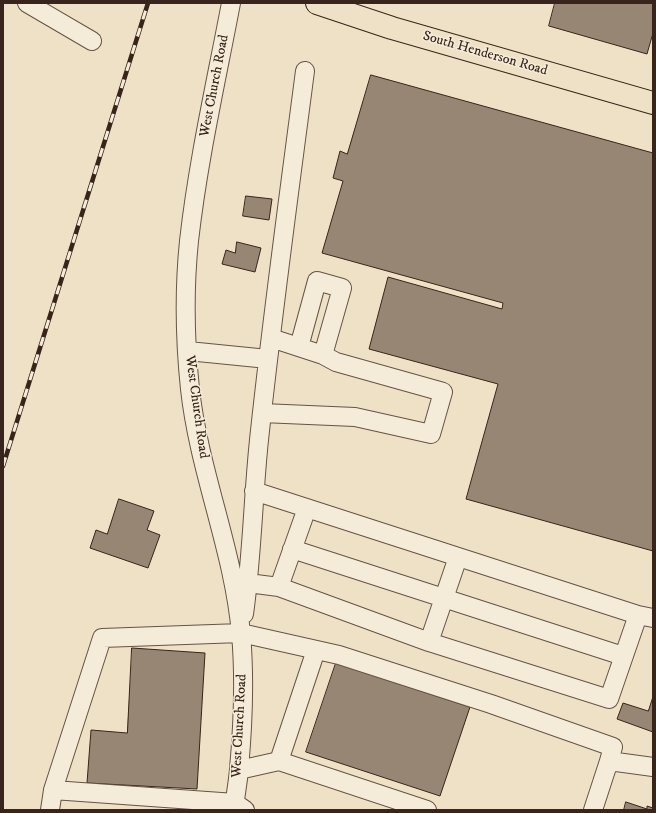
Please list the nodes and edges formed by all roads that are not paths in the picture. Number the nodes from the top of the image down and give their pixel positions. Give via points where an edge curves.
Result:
1 (27, 3) edge
2 (231, 3) edge
3 (317, 3) edge
4 (92, 41) dead end
5 (305, 71) dead end
6 (653, 103) edge
7 (271, 338) junction
8 (299, 347) junction
9 (188, 351) junction
10 (323, 355) junction
11 (268, 359) junction
12 (262, 413) junction
13 (254, 491) junction
14 (307, 508) junction
15 (292, 549) junction
16 (458, 557) junction
17 (248, 583) junction
18 (279, 587) junction
19 (445, 598) junction
20 (645, 616) edge
21 (241, 633) junction
22 (429, 642) junction
23 (316, 650) junction
24 (624, 656) junction
25 (279, 761) junction
26 (609, 761) junction
27 (653, 767) edge
28 (239, 770) junction
29 (53, 790) junction
30 (238, 808) edge
31 (50, 810) edge
32 (427, 810) edge
33 (593, 810) edge

1 - 4 street
2 - 9 street, West Church Road via 197,184 189,243 186,282
3 - 6 main road, South Henderson Road via 392,28
5 - 7 street
7 - 8 street
7 - 11 street
8 - 10 street
8 - 10 street via 317,281 342,288
9 - 11 street
9 - 21 street, West Church Road via 196,428 228,561
10 - 12 street via 336,362 443,392 431,434 355,417
11 - 12 street
12 - 13 street
13 - 14 street
13 - 17 street
14 - 15 street
14 - 16 street
15 - 18 street
15 - 19 street
16 - 19 street
16 - 20 street
17 - 18 street
17 - 21 street
18 - 22 street
19 - 22 street
19 - 24 street
20 - 24 street
21 - 23 street
21 - 28 street, West Church Road via 243,709
21 - 29 street via 102,638
22 - 24 street via 609,699
23 - 25 street
23 - 26 street via 339,654 613,747
25 - 28 street
25 - 32 street
26 - 27 street
26 - 33 street
28 - 30 street, West Church Road
29 - 30 street
29 - 31 street

